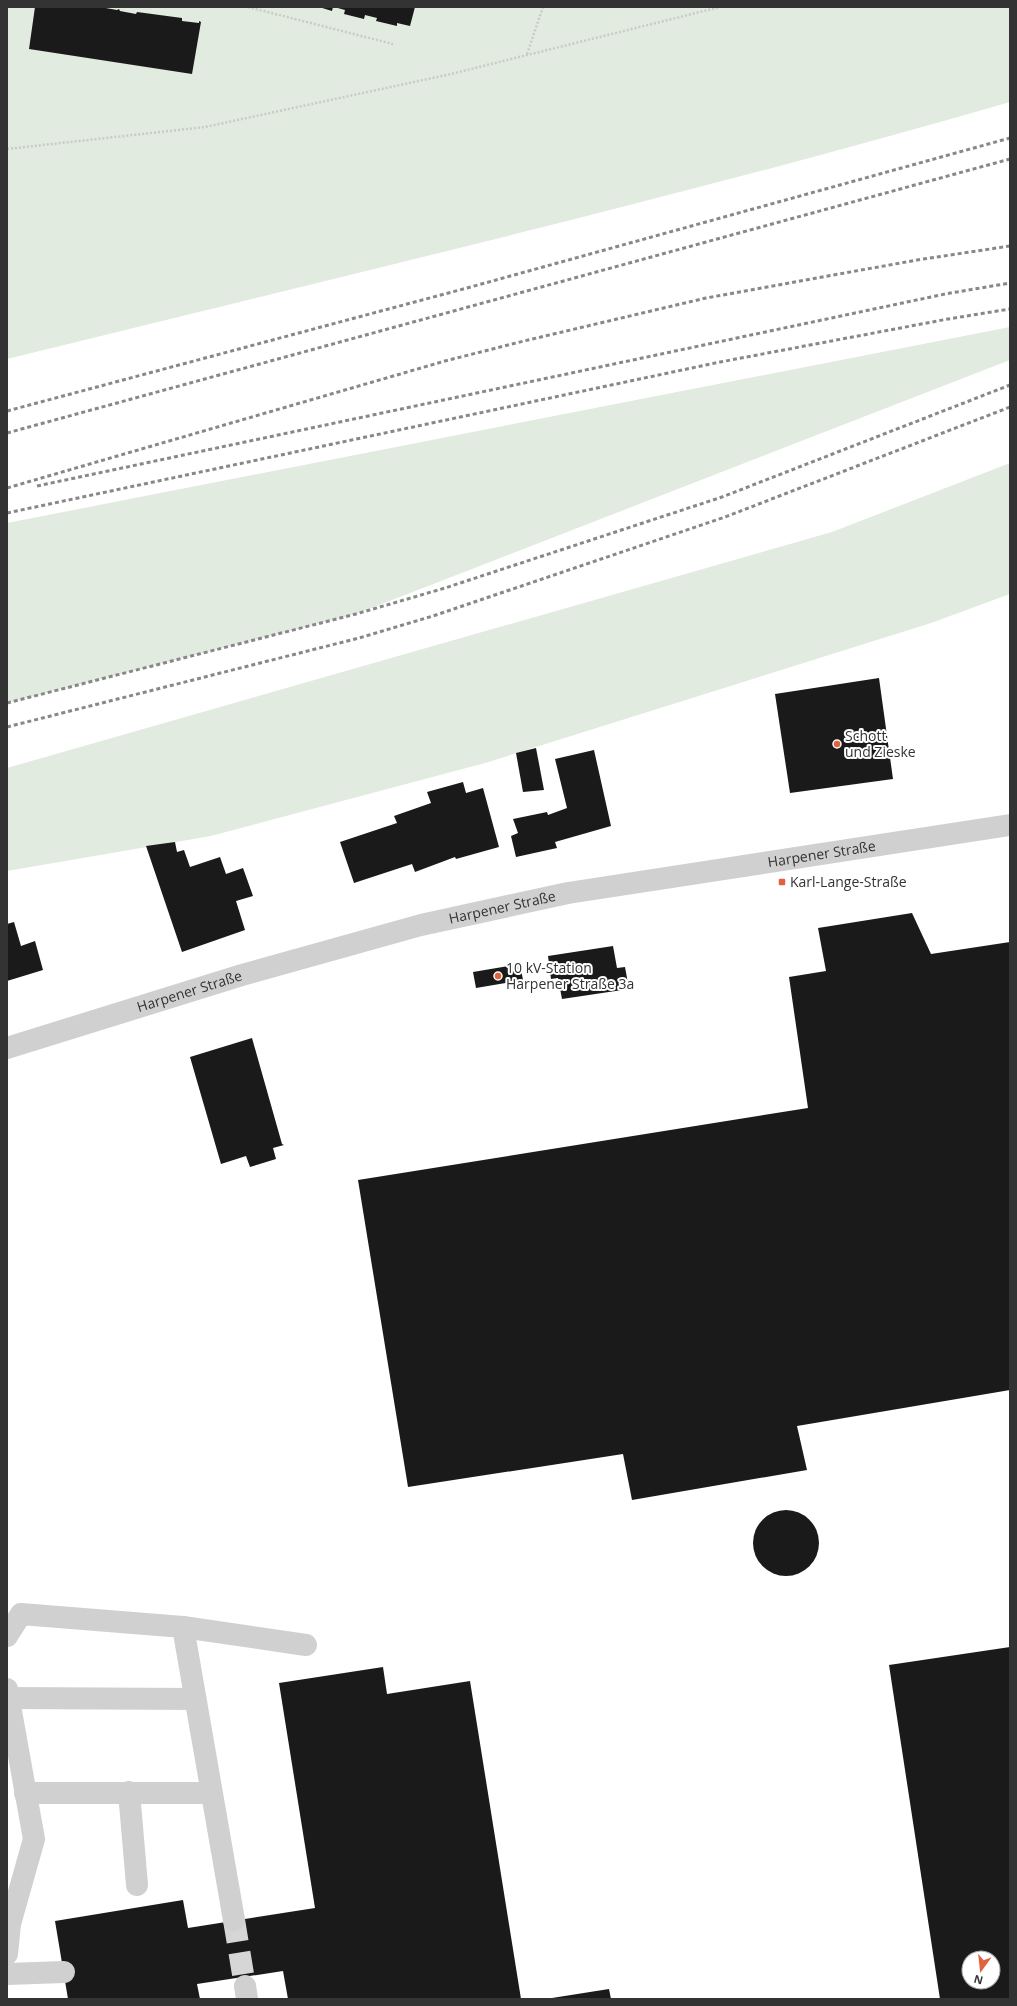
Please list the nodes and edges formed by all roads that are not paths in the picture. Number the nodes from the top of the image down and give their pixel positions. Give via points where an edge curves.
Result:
1 (1010, 825) edge
2 (7, 1048) edge
3 (183, 1628) junction
4 (7, 1636) edge
5 (306, 1645) dead end
6 (8, 1693) edge
7 (195, 1699) junction
8 (129, 1792) junction
9 (25, 1793) junction
10 (211, 1793) junction
11 (137, 1885) dead end
12 (234, 1920) tunnel mouth
13 (7, 1954) edge
14 (64, 1972) dead end
15 (7, 1974) edge

1 - 2 street, Harpener Straße via 568,893 421,925 242,975
3 - 4 street via 21,1614
3 - 5 street
3 - 7 street
6 - 7 street
6 - 9 street
7 - 10 street
8 - 9 street
8 - 10 street
8 - 11 street
9 - 13 street via 34,1839 10,1924
10 - 12 street
14 - 15 street

